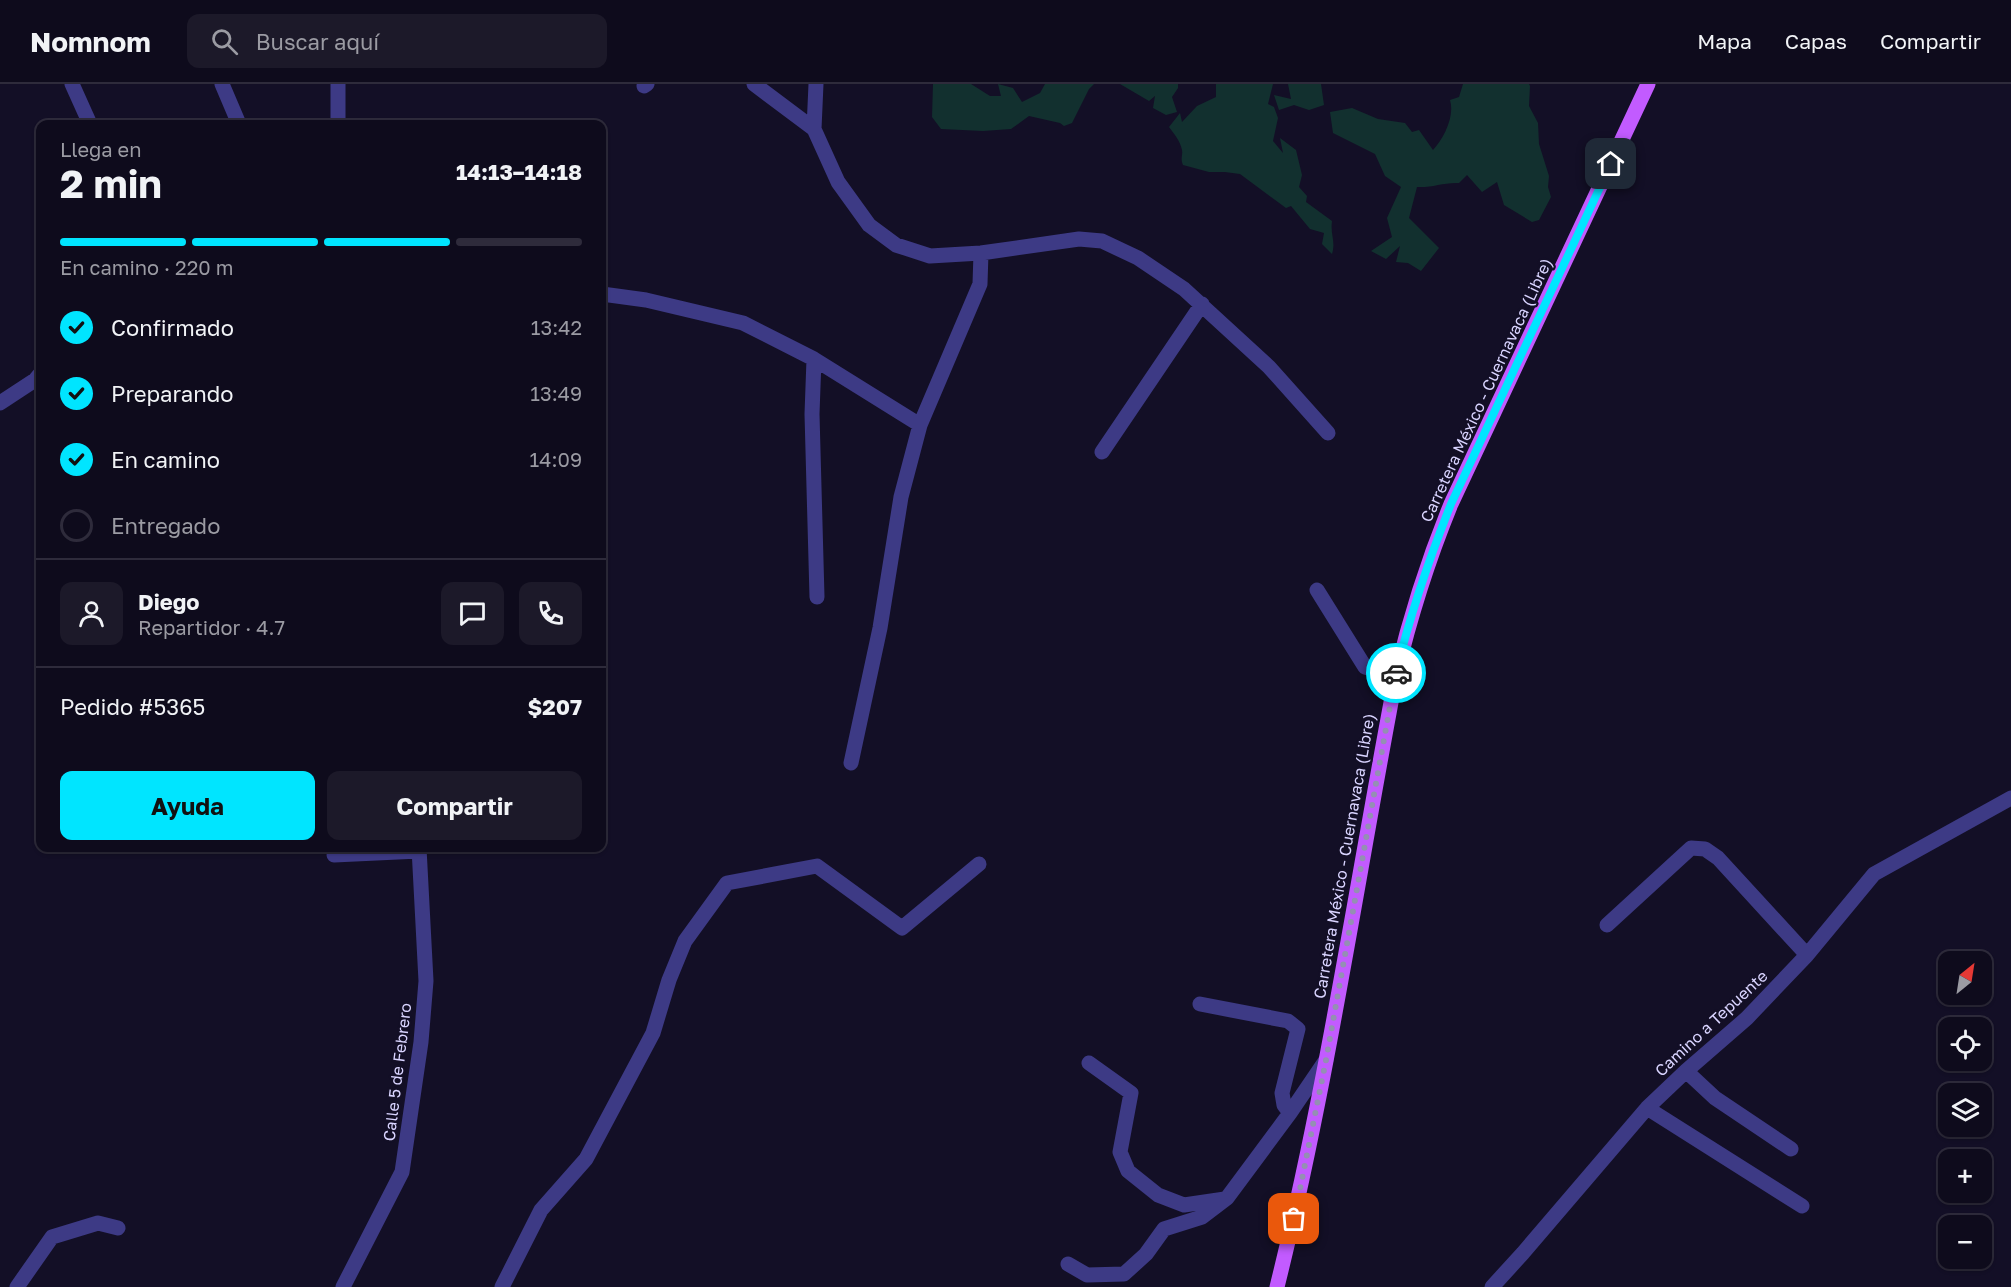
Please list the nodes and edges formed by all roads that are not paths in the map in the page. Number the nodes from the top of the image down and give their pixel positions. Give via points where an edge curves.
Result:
1 (72, 84) edge
2 (222, 84) edge
3 (338, 84) edge
4 (754, 84) edge
5 (816, 84) edge
6 (1648, 84) edge
7 (88, 120) edge
8 (237, 120) edge
9 (338, 120) edge
10 (814, 129) junction
11 (981, 254) junction
12 (606, 295) edge
13 (1202, 304) junction
14 (814, 359) junction
15 (36, 379) edge
16 (0, 403) edge
17 (921, 425) junction
18 (1328, 433) dead end
19 (1102, 452) dead end
20 (1317, 590) dead end
21 (817, 597) dead end
22 (1396, 676) junction
23 (851, 763) dead end
24 (2011, 798) edge
25 (376, 852) edge
26 (419, 852) edge
27 (334, 855) dead end
28 (979, 864) dead end
29 (1607, 925) dead end
30 (1807, 955) junction
31 (1200, 1004) dead end
32 (1326, 1060) junction
33 (1089, 1064) dead end
34 (1686, 1071) junction
35 (1647, 1108) junction
36 (1290, 1113) junction
37 (1791, 1149) dead end
38 (1227, 1198) junction
39 (1802, 1206) dead end
40 (118, 1228) dead end
41 (1068, 1264) dead end
42 (346, 1286) edge
43 (17, 1287) edge
44 (502, 1287) edge
45 (1277, 1287) edge
46 (1492, 1287) edge

1 - 7 street
2 - 8 street
3 - 9 street
4 - 10 street
5 - 10 street
6 - 22 main road, Carretera México - Cuernavaca (Libre) via 1451,504 1428,560
10 - 11 street via 838,182 870,225 896,245 930,256
11 - 13 street via 1079,239 1102,241 1138,258
11 - 17 street via 980,284
12 - 14 street via 743,323
13 - 18 street via 1269,368
13 - 19 street
14 - 17 street
14 - 21 street
15 - 16 street
17 - 23 street via 901,497 880,628
20 - 22 street via 1365,667
22 - 32 main road, Carretera México - Cuernavaca (Libre)
24 - 30 street, Camino a Tepuente via 1874,874
25 - 27 street
26 - 42 street, Calle 5 de Febrero via 426,981 402,1172
28 - 44 street via 902,928 816,866 727,883 686,941 653,1033 586,1159 542,1210
29 - 30 street via 1691,848 1706,849
30 - 34 street, Camino a Tepuente via 1748,1018
31 - 36 street via 1288,1021 1298,1029 1282,1093
32 - 36 street
32 - 45 main road, Carretera México - Cuernavaca (Libre)
33 - 38 street via 1131,1092 1120,1152 1128,1171 1158,1195 1184,1204
34 - 35 street, Camino a Tepuente
34 - 37 street via 1715,1098
35 - 39 street
35 - 46 street, Camino a Tepuente
36 - 38 street
38 - 41 street via 1202,1217 1164,1229 1146,1254 1124,1274 1087,1275
40 - 43 street via 98,1223 52,1237

